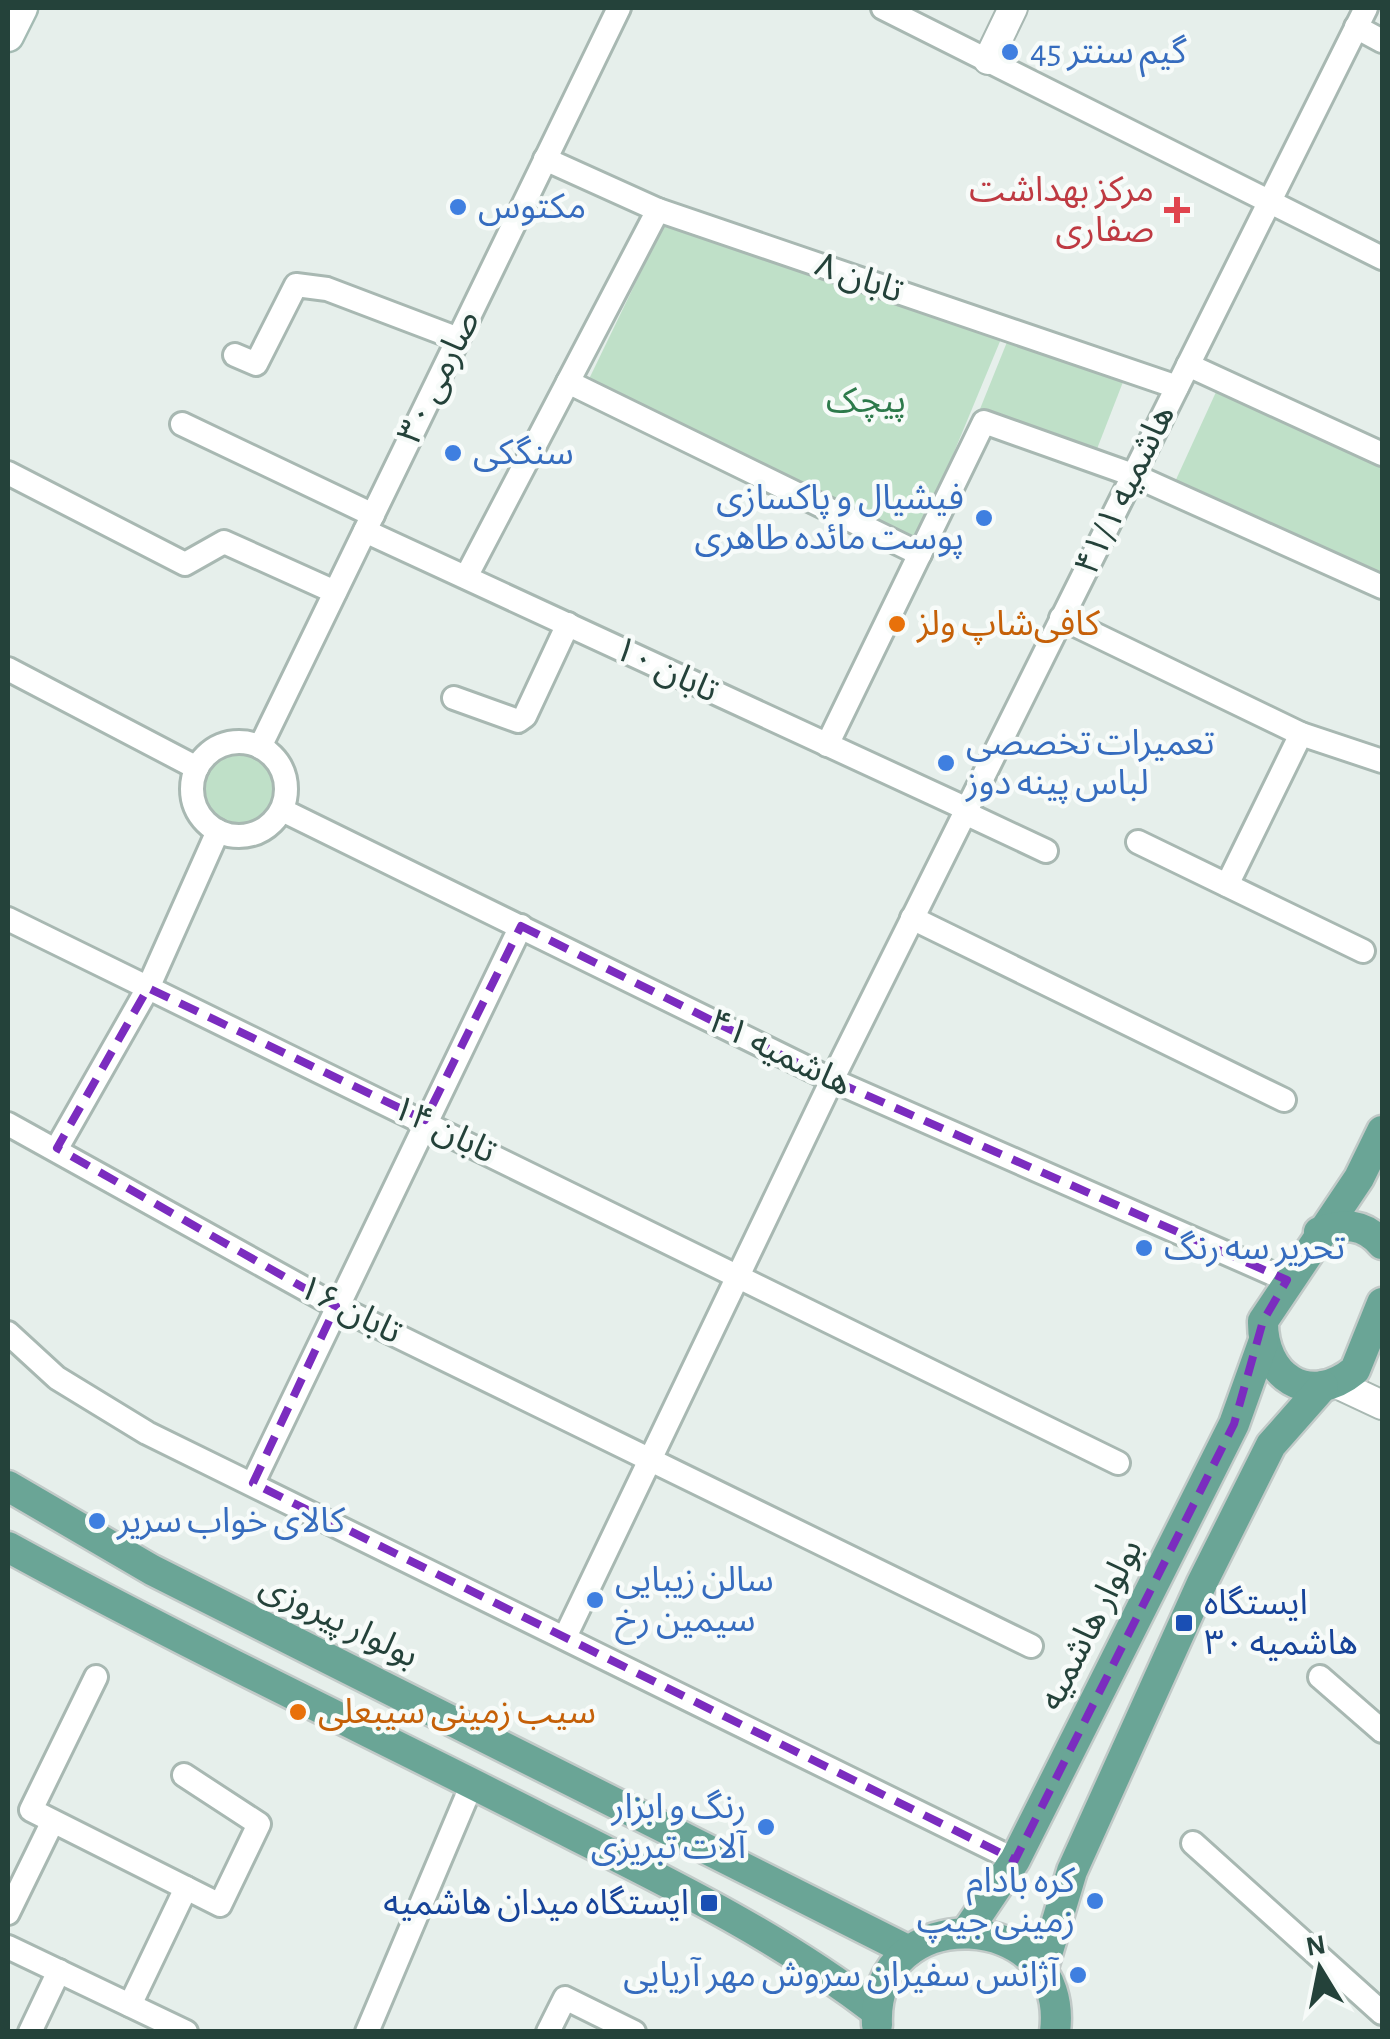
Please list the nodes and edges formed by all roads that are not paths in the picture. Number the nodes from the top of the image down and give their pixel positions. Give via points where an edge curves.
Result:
1 (22, 8) edge
2 (620, 8) edge
3 (883, 8) edge
4 (1014, 8) edge
5 (1361, 17) edge
6 (8, 36) edge
7 (1382, 41) edge
8 (988, 60) junction
9 (545, 159) junction
10 (1270, 201) junction
11 (658, 210) junction
12 (1382, 258) edge
13 (456, 338) junction
14 (234, 355) dead end
15 (1188, 365) junction
16 (568, 382) junction
17 (1177, 387) junction
18 (182, 424) dead end
19 (1382, 454) edge
20 (8, 474) edge
21 (1133, 475) junction
22 (369, 523) junction
23 (920, 554) junction
24 (466, 577) junction
25 (1382, 587) edge
26 (336, 592) junction
27 (1061, 618) junction
28 (568, 624) junction
29 (8, 669) edge
30 (454, 698) dead end
31 (1300, 734) junction
32 (827, 745) junction
33 (260, 747) junction
34 (1382, 760) edge
35 (197, 768) junction
36 (282, 810) junction
37 (966, 811) junction
38 (218, 832) junction
39 (1138, 842) dead end
40 (1046, 851) dead end
41 (1227, 885) junction
42 (8, 918) edge
43 (912, 918) junction
44 (521, 926) junction
45 (1363, 951) dead end
46 (148, 988) junction
47 (832, 1080) junction
48 (1284, 1100) dead end
49 (424, 1120) junction
50 (8, 1124) edge
51 (1382, 1131) edge
52 (57, 1148) junction
53 (1320, 1232) junction
54 (1382, 1240) edge
55 (738, 1276) junction
56 (1287, 1280) junction
57 (1382, 1303) edge
58 (336, 1306) junction
59 (8, 1334) edge
60 (1263, 1343) junction
61 (1329, 1385) junction
62 (1382, 1405) edge
63 (652, 1457) junction
64 (1118, 1463) dead end
65 (253, 1483) junction
66 (8, 1486) edge
67 (8, 1547) edge
68 (566, 1635) junction
69 (1031, 1646) dead end
70 (96, 1677) dead end
71 (1320, 1677) dead end
72 (1382, 1731) edge
73 (184, 1774) dead end
74 (472, 1784) junction
75 (52, 1823) junction
76 (1193, 1843) dead end
77 (1015, 1860) junction
78 (186, 1888) junction
79 (8, 1913) edge
80 (966, 1931) junction
81 (8, 1947) edge
82 (909, 1951) junction
83 (60, 1971) junction
84 (1042, 1971) junction
85 (130, 2005) junction
86 (1382, 2013) edge
87 (877, 2021) edge
88 (1061, 2027) edge
89 (30, 2032) edge
90 (186, 2032) edge
91 (367, 2032) edge
92 (548, 2032) edge
93 (634, 2032) edge

1 - 6 main road
2 - 9 street, صارمی ۳۰
3 - 8 street
4 - 8 street
5 - 7 street
5 - 10 street, هاشمیه ۴۱/۱
8 - 10 street
9 - 11 street, تابان ۸
9 - 13 street, صارمی ۳۰
10 - 12 street
10 - 15 street, هاشمیه ۴۱/۱
11 - 16 street
11 - 17 street, تابان ۸
13 - 14 street via 327,289 296,284 256,364
13 - 22 street, صارمی ۳۰
15 - 17 street, هاشمیه ۴۱/۱
15 - 19 street
16 - 23 street
16 - 24 street
17 - 21 street, هاشمیه ۴۱/۱
18 - 22 street, تابان ۱۰
20 - 26 street via 186,564 224,542
21 - 23 street via 984,422
21 - 25 street
21 - 27 street, هاشمیه ۴۱/۱
22 - 24 street, تابان ۱۰
22 - 26 street, صارمی ۳۰
23 - 32 street
24 - 28 street, تابان ۱۰
26 - 33 street, صارمی ۳۰
27 - 31 street
27 - 37 street, هاشمیه ۴۱/۱
28 - 30 street via 518,721
28 - 32 street, تابان ۱۰
29 - 35 street
31 - 34 street
31 - 41 street
32 - 37 street, تابان ۱۰
33 - 35 street via 224,744
33 - 36 street via 284,774
35 - 38 street via 195,804
36 - 38 street via 254,834
36 - 44 street, هاشمیه ۴۱
37 - 40 street, تابان ۱۰
37 - 43 street, هاشمیه ۴۱/۱
38 - 46 street
39 - 41 street
41 - 45 street
42 - 46 street, تابان ۱۴
43 - 47 street, هاشمیه ۴۱/۱
43 - 48 street
44 - 47 street, هاشمیه ۴۱
44 - 49 street
46 - 49 street, تابان ۱۴
46 - 52 street
47 - 55 street, هاشمیه ۴۱/۱
47 - 56 street, هاشمیه ۴۱
49 - 55 street, تابان ۱۴
49 - 58 street
50 - 52 street, تابان ۱۶
51 - 53 main road
52 - 58 street, تابان ۱۶
53 - 54 main road via 1341,1225
53 - 56 main road, بولوار هاشمیه
55 - 63 street, هاشمیه ۴۱/۱
55 - 64 street, تابان ۱۴
56 - 60 main road, بولوار هاشمیه via 1263,1320
57 - 61 main road via 1355,1370
58 - 63 street, تابان ۱۶
58 - 65 street
59 - 65 street via 57,1378 147,1433
60 - 61 main road via 1289,1380
60 - 77 main road, بولوار هاشمیه via 1234,1424
61 - 62 street
61 - 84 main road via 1271,1445 1202,1583 1072,1871
63 - 68 street, هاشمیه ۴۱/۱
63 - 69 street, تابان ۱۶
65 - 68 street
66 - 82 main road, بولوار پیروزی via 152,1570
67 - 74 main road
68 - 77 street
70 - 75 street via 31,1810
71 - 72 street
73 - 78 street via 259,1824 220,1905
74 - 87 main road via 813,1962
74 - 91 street
75 - 78 street
75 - 79 street
76 - 86 street
77 - 80 main road, بولوار هاشمیه
78 - 85 street
80 - 82 main road via 936,1936
80 - 84 main road via 997,1936
81 - 83 street
82 - 87 main road via 882,1988
83 - 85 street
83 - 89 street
84 - 88 main road
85 - 90 street
92 - 93 street via 564,1998

